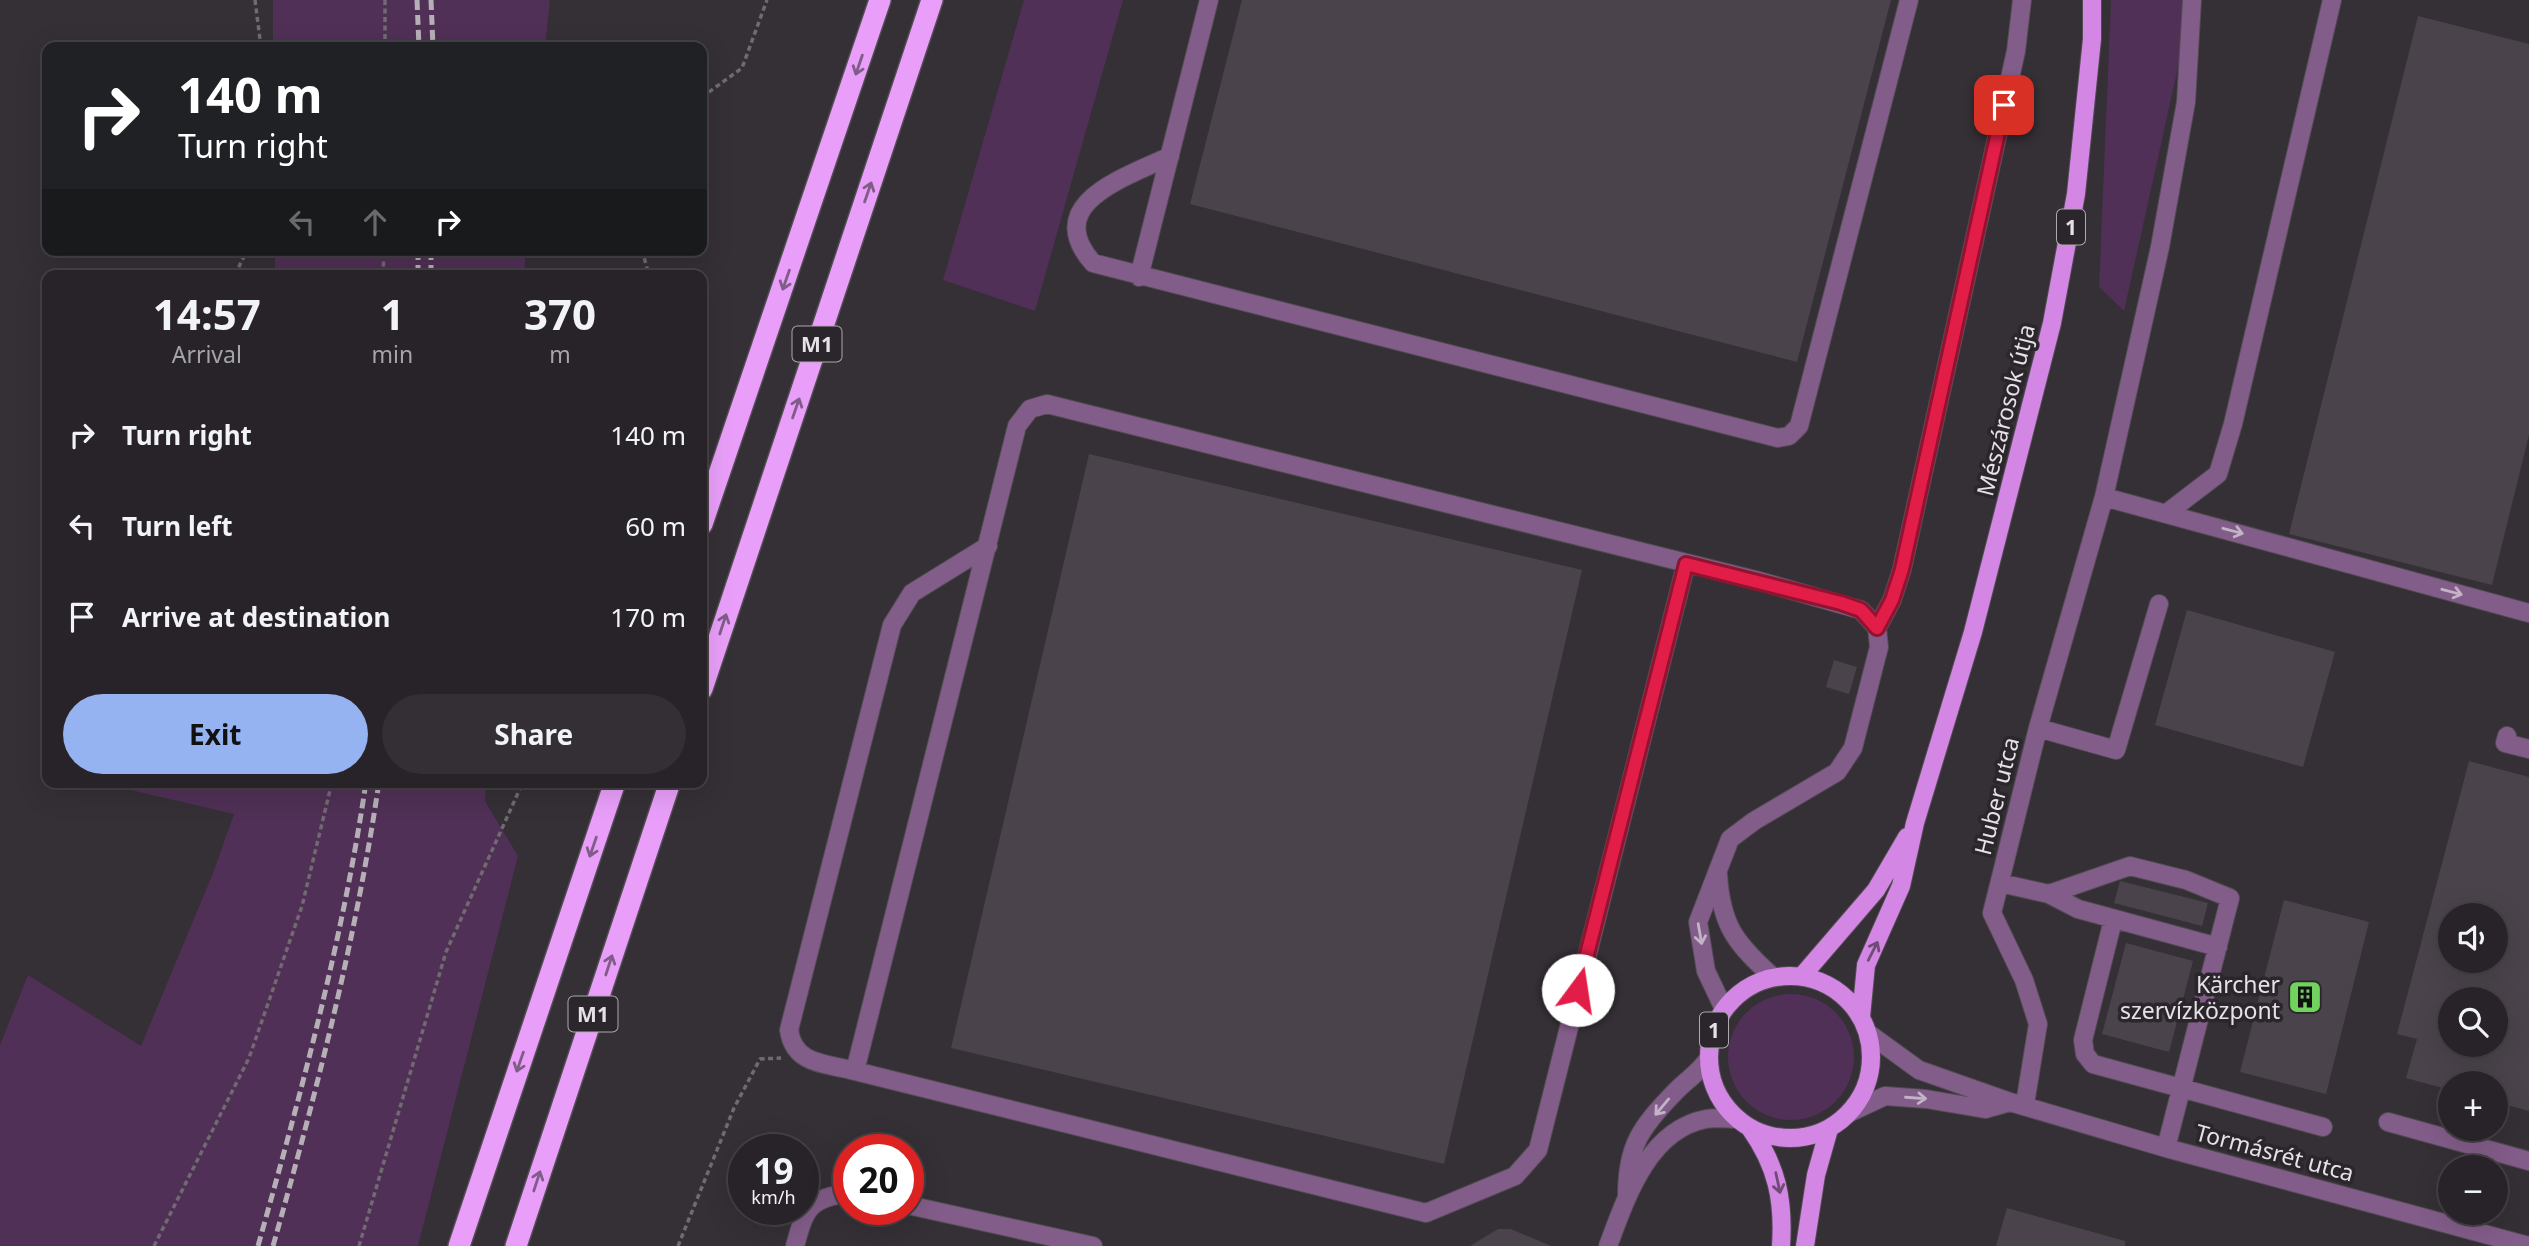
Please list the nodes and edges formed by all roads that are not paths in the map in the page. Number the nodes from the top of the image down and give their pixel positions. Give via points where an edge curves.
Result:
1 (880, 0) edge
2 (932, 0) edge
3 (1209, 0) edge
4 (1909, 0) edge
5 (2022, 0) edge
6 (2092, 0) edge
7 (2192, 0) edge
8 (2332, 0) edge
9 (1170, 156) junction
10 (1139, 277) junction
11 (2105, 498) junction
12 (707, 509) edge
13 (2167, 513) junction
14 (988, 546) junction
15 (1686, 564) junction
16 (2159, 604) dead end
17 (2529, 613) edge
18 (1877, 628) junction
19 (707, 674) edge
20 (2038, 728) junction
21 (2507, 736) dead end
22 (2529, 749) edge
23 (613, 788) edge
24 (668, 788) edge
25 (1915, 823) junction
26 (1718, 870) junction
27 (2000, 883) junction
28 (2049, 894) junction
29 (2113, 920) junction
30 (2218, 947) junction
31 (1802, 976) junction
32 (1773, 977) junction
33 (1724, 1009) junction
34 (1865, 1025) junction
35 (1709, 1058) junction
36 (855, 1071) junction
37 (2183, 1089) junction
38 (2017, 1103) junction
39 (1851, 1112) junction
40 (2388, 1122) dead end
41 (1744, 1123) junction
42 (2323, 1127) dead end
43 (1829, 1129) junction
44 (2166, 1148) junction
45 (2529, 1161) edge
46 (833, 1195) edge
47 (1627, 1195) junction
48 (924, 1209) edge
49 (459, 1246) edge
50 (516, 1246) edge
51 (795, 1246) edge
52 (1093, 1246) edge
53 (1608, 1246) edge
54 (1781, 1246) edge
55 (1805, 1246) edge
56 (2529, 1246) edge

1 -> 12 highway, M1
19 -> 2 highway, M1
3 - 9 street
4 - 10 street via 1799,426 1789,436 1762,436
5 - 18 street via 2017,51 1902,569
6 - 25 main road, Mészárosok útja / 1 via 2076,194 2052,323 1973,632
7 - 11 street, Huber utca via 2186,102 2160,247
8 - 13 street via 2218,474
9 - 10 street
9 - 10 street via 1088,199 1079,215 1081,250 1093,263
11 - 13 street
11 - 20 street, Huber utca
13 -> 17 street
14 - 15 street via 1017,426 1030,410 1047,404
14 - 36 street
14 - 36 street via 912,593 892,625 789,1030 791,1046 801,1057
15 - 18 street via 1841,603 1861,610
15 - 36 street via 1538,1150 1515,1176 1426,1213
16 - 20 street via 2116,750
18 - 26 street via 1879,647 1853,748 1837,772 1730,839
20 - 27 street, Huber utca
21 - 22 street via 2505,743
23 -> 49 highway, M1
50 -> 24 highway, M1
25 - 31 main road, Mészárosok útja / 1 via 1876,890
34 -> 25 main road, Mészárosok útja / 1 via 1866,965 1901,886
26 - 32 street via 1724,920 1749,956
26 -> 33 street via 1698,922 1706,971
27 - 28 street
27 - 38 street, Huber utca via 1992,914 2024,980 2038,1024
28 - 29 street
28 - 30 street via 2130,866 2186,880 2230,898
29 - 30 street
29 - 37 street via 2082,1040 2084,1054 2093,1064
30 - 37 street
31 - 32 main road, 1
31 - 34 main road, 1 via 1837,989
32 - 33 main road, 1 via 1746,988
33 - 35 main road, 1
34 - 38 street, Tormásrét utca via 1919,1070
34 - 39 main road, Mészárosok útja / 1 via 1871,1066 1868,1083
35 - 41 main road, 1 via 1717,1092
35 -> 47 street via 1644,1129 1630,1153
37 - 42 street
37 - 44 street
39 -> 38 street via 1885,1096 1985,1109
38 - 44 street, Tormásrét utca
39 - 43 main road, Mészárosok útja / 1
40 - 45 street
41 - 43 main road, Mészárosok útja / 1 via 1769,1135 1790,1138
41 - 47 street via 1707,1119 1664,1138
41 -> 54 main road, 1 via 1768,1152 1777,1177 1782,1202
43 - 55 main road
44 - 56 street, Tormásrét utca
46 - 51 street via 807,1210
47 - 53 street
48 - 52 street

